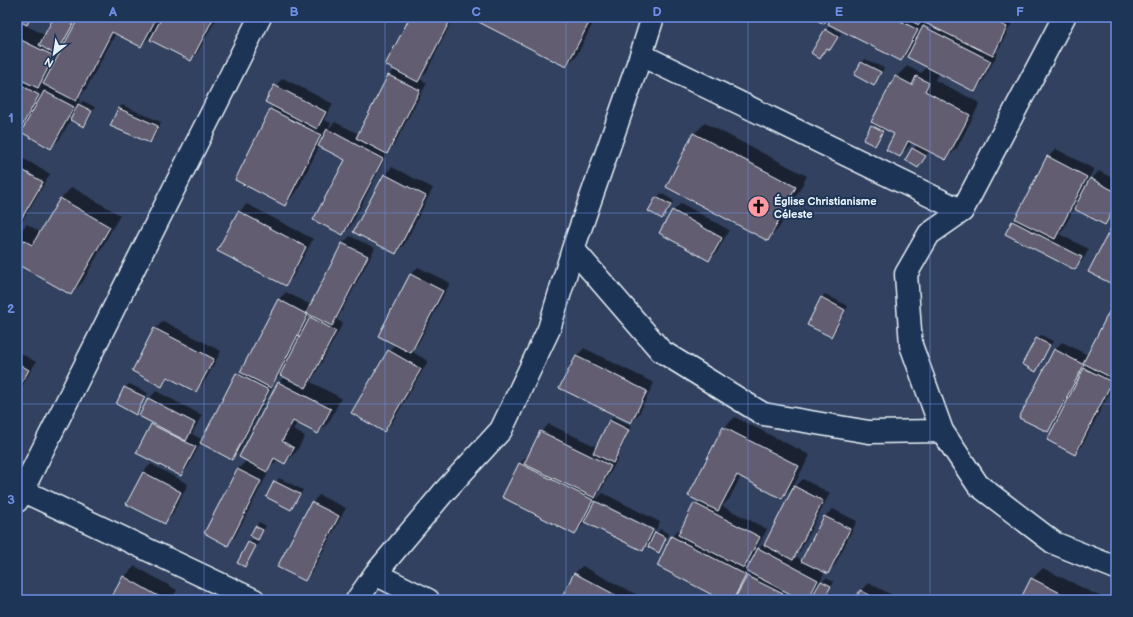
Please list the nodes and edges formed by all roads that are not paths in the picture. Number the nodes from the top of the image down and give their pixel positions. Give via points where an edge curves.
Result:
1 (260, 17) edge
2 (653, 17) edge
3 (1064, 17) edge
4 (642, 55) junction
5 (962, 211) junction
6 (573, 249) junction
7 (942, 431) junction
8 (19, 493) edge
9 (1116, 568) edge
10 (375, 574) junction
11 (254, 600) edge
12 (357, 600) edge
13 (428, 600) edge

1 - 8 street
2 - 4 street
3 - 5 street
4 - 5 street
4 - 6 street
5 - 7 street via 929,234 906,274 911,345
6 - 7 street via 661,351 763,414 870,432
6 - 10 street via 549,329 502,430 443,493
7 - 9 street via 978,485 1054,542
8 - 11 street
10 - 12 street
10 - 13 street

